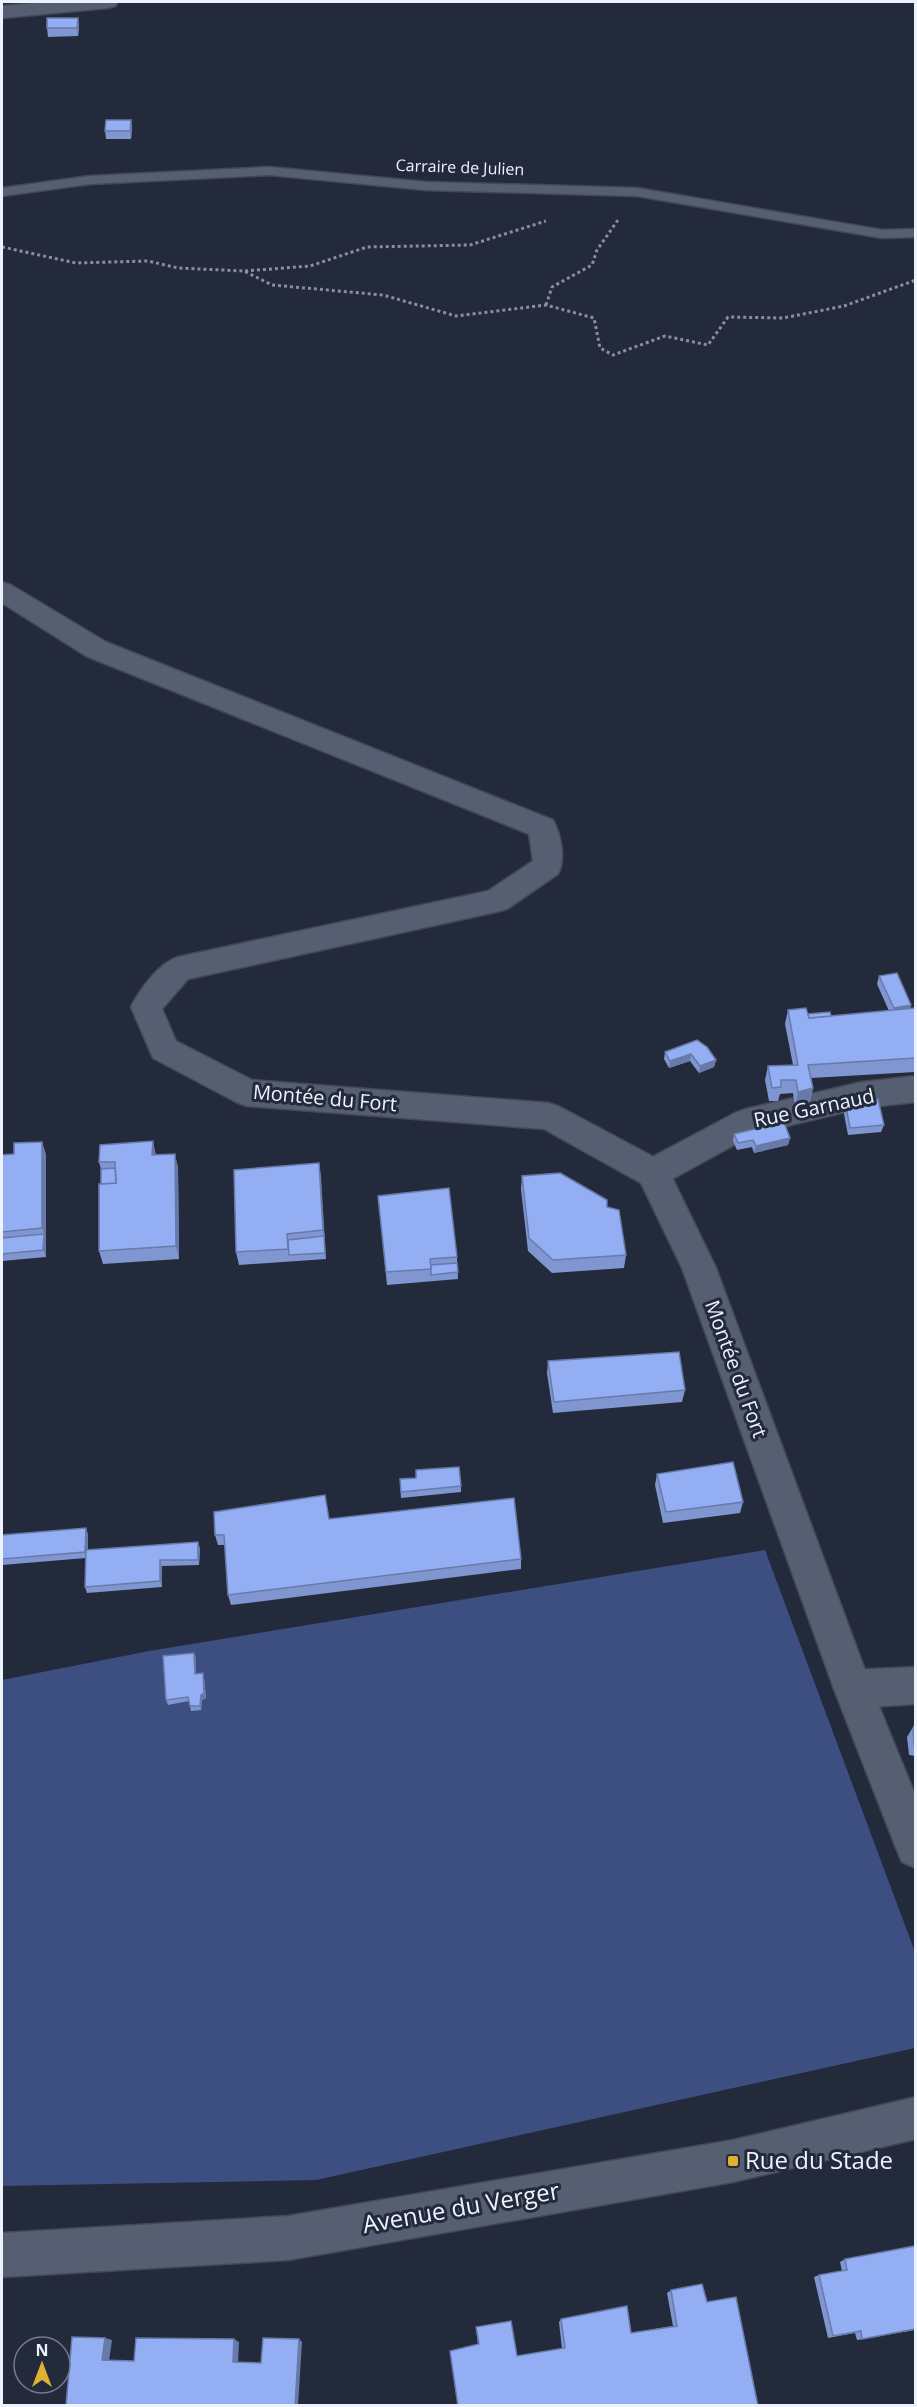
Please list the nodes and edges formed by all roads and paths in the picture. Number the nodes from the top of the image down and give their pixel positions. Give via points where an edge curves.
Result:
1 (108, 2) edge
2 (2, 12) edge
3 (2, 192) edge
4 (637, 192) junction
5 (548, 220) dead end
6 (915, 233) edge
7 (2, 247) edge
8 (244, 271) junction
9 (915, 280) edge
10 (546, 305) junction
11 (2, 591) edge
12 (915, 1089) edge
13 (654, 1173) junction
14 (915, 1685) edge
15 (853, 1689) junction
16 (915, 1848) edge
17 (915, 2118) edge
18 (2, 2255) edge

1 - 2 street
3 - 4 lane, Carraire de Julien via 90,180 269,171 426,186
4 - 6 lane, Carraire de Julien via 882,234
4 - 10 path via 597,250 592,265 552,287
5 - 8 path via 470,244 367,247 310,266
7 - 8 path via 76,263 148,261 178,268
8 - 10 path via 272,285 383,295 456,315
9 - 10 path via 824,310 783,318 728,317 708,345 665,336 613,355 600,348 594,318
11 - 13 street, Montée du Fort via 96,649 543,828 548,866 496,900 178,969 146,1007 164,1049 247,1093 549,1116
12 - 13 street, Rue Garnaud via 862,1095 746,1122
13 - 15 street, Montée du Fort via 699,1268
14 - 15 street
15 - 16 street, Montée du Fort
17 - 18 street, Avenue du Verger via 733,2161 288,2238

